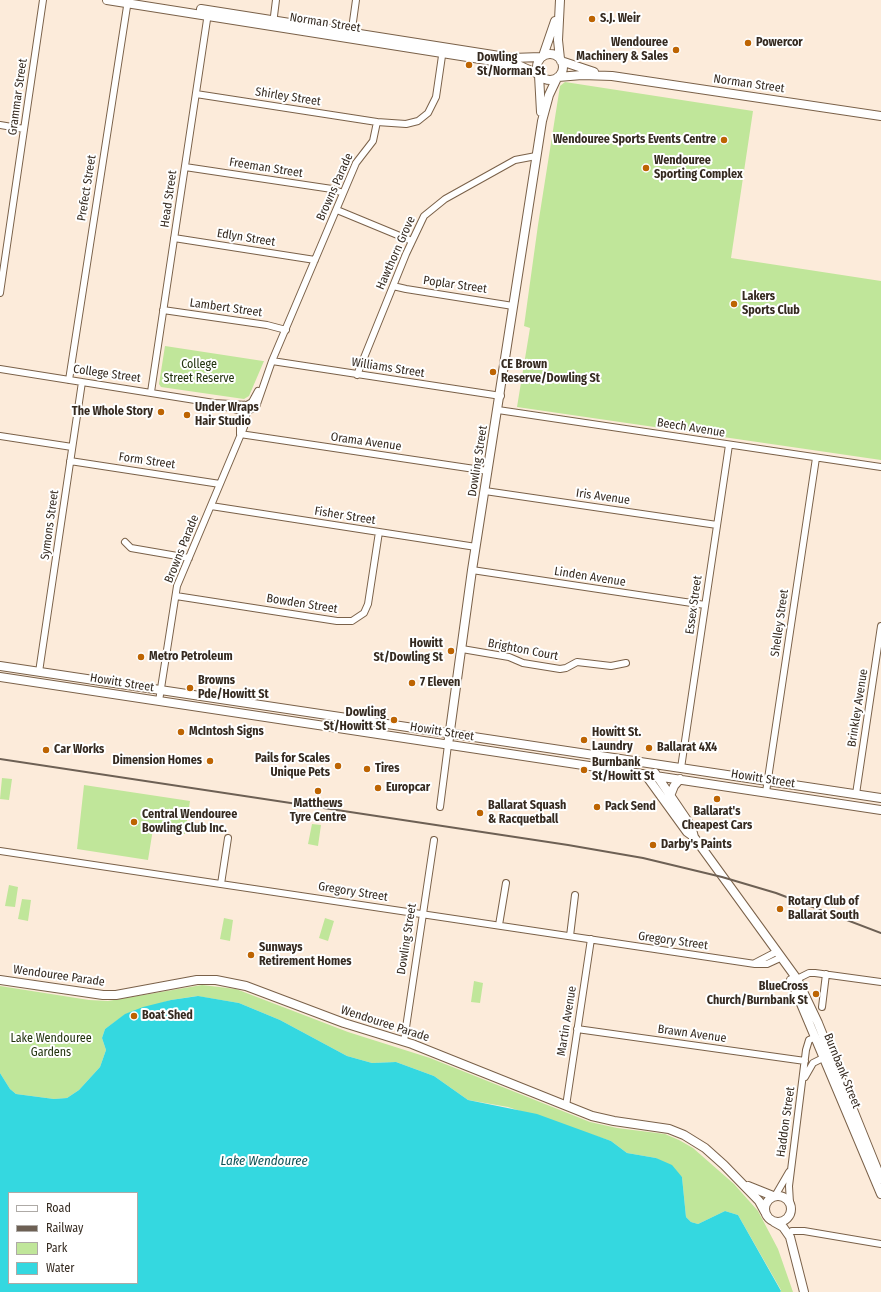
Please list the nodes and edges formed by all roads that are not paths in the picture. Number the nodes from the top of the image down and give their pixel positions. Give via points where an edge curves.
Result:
1 (43, 0) edge
2 (107, 0) edge
3 (143, 0) edge
4 (276, 0) edge
5 (356, 0) edge
6 (560, 0) edge
7 (128, 2) edge
8 (559, 9) junction
9 (208, 12) junction
10 (273, 24) junction
11 (351, 35) junction
12 (443, 50) junction
13 (542, 56) junction
14 (561, 60) junction
15 (538, 75) junction
16 (612, 76) junction
17 (558, 78) junction
18 (196, 94) junction
19 (881, 116) edge
20 (542, 121) junction
21 (377, 122) junction
22 (0, 125) edge
23 (24, 129) junction
24 (536, 156) junction
25 (185, 167) junction
26 (343, 193) junction
27 (337, 210) junction
28 (174, 238) junction
29 (412, 241) junction
30 (315, 260) junction
31 (393, 286) junction
32 (0, 289) edge
33 (0, 293) edge
34 (513, 306) junction
35 (163, 310) junction
36 (286, 330) junction
37 (272, 361) junction
38 (0, 369) edge
39 (357, 375) junction
40 (68, 380) junction
41 (82, 382) junction
42 (151, 392) junction
43 (500, 396) junction
44 (244, 409) junction
45 (498, 410) junction
46 (240, 434) junction
47 (0, 436) edge
48 (729, 445) junction
49 (72, 447) junction
50 (816, 458) junction
51 (70, 461) junction
52 (881, 468) edge
53 (488, 471) junction
54 (220, 484) junction
55 (485, 491) junction
56 (211, 506) junction
57 (717, 525) junction
58 (379, 532) junction
59 (125, 542) dead end
60 (476, 547) junction
61 (189, 558) junction
62 (472, 570) junction
63 (176, 596) junction
64 (705, 605) junction
65 (881, 626) edge
66 (462, 649) junction
67 (626, 663) dead end
68 (0, 666) edge
69 (40, 672) junction
70 (0, 677) edge
71 (160, 691) junction
72 (159, 701) junction
73 (450, 733) junction
74 (448, 745) junction
75 (578, 753) junction
76 (576, 763) junction
77 (652, 764) junction
78 (681, 768) junction
79 (645, 774) junction
80 (656, 775) junction
81 (680, 779) junction
82 (768, 781) junction
83 (766, 792) junction
84 (856, 794) junction
85 (670, 796) junction
86 (881, 798) edge
87 (440, 806) dead end
88 (881, 810) edge
89 (694, 837) junction
90 (228, 838) dead end
91 (434, 840) dead end
92 (0, 851) edge
93 (506, 882) dead end
94 (221, 884) junction
95 (575, 895) dead end
96 (422, 914) junction
97 (499, 925) junction
98 (570, 936) junction
99 (591, 940) junction
100 (778, 955) junction
101 (826, 974) junction
102 (0, 980) edge
103 (797, 980) junction
104 (881, 982) edge
105 (822, 1007) dead end
106 (577, 1029) junction
107 (820, 1037) junction
108 (404, 1041) junction
109 (828, 1056) junction
110 (805, 1060) junction
111 (803, 1082) junction
112 (566, 1106) junction
113 (792, 1165) junction
114 (881, 1179) edge
115 (740, 1182) junction
116 (881, 1194) edge
117 (774, 1196) junction
118 (790, 1203) junction
119 (765, 1212) junction
120 (790, 1214) junction
121 (774, 1222) junction
122 (792, 1231) junction
123 (881, 1240) edge
124 (872, 1241) junction
125 (881, 1244) edge
126 (796, 1258) junction
127 (804, 1292) edge

1 - 23 street, Grammar Street
2 - 7 main road, Norman Street
3 - 9 main road, Norman Street
4 - 10 street
5 - 11 street
6 - 8 main road
7 - 9 main road, Norman Street
7 - 40 street, Prefect Street
8 - 13 main road
8 - 14 main road via 558,40
9 - 10 main road, Norman Street
9 - 18 street, Head Street
10 - 11 main road, Norman Street
11 - 12 main road, Norman Street
12 - 13 main road, Norman Street via 512,58
12 - 15 main road, Norman Street via 518,65
12 - 21 street via 436,97 428,113 418,121 406,124
13 - 14 main road, Norman Street via 554,54
13 - 15 main road via 536,66
14 - 16 main road, Norman Street
14 - 17 main road via 563,70
15 - 17 main road, Norman Street via 549,81
15 - 20 main road, Dowling Street
16 - 17 main road, Norman Street via 582,75
16 - 19 main road, Norman Street
17 - 20 main road, Dowling Street via 551,91
18 - 21 street, Shirley Street
18 - 25 street, Head Street
20 - 24 main road, Dowling Street
21 - 26 street, Browns Parade via 373,141 358,160
22 - 23 street
23 - 32 street, Grammar Street
24 - 29 street, Hawthorn Grove via 515,160 438,203 424,216
24 - 34 main road, Dowling Street
25 - 26 street, Freeman Street via 332,189
25 - 28 street, Head Street
26 - 27 street, Browns Parade
27 - 29 street
27 - 30 street, Browns Parade
28 - 30 street, Edlyn Street
28 - 35 street, Head Street
29 - 31 street, Hawthorn Grove
30 - 36 street, Browns Parade
31 - 34 street, Poplar Street
31 - 39 street, Hawthorn Grove
32 - 33 street, Grammar Street
34 - 43 main road, Dowling Street
35 - 36 street, Lambert Street
35 - 42 street, Head Street
36 - 37 street, Browns Parade
37 - 39 street, Williams Street
37 - 44 street, Browns Parade via 256,407
38 - 40 street, College Street
39 - 43 street, Williams Street
40 - 41 street, College Street
41 - 42 street, College Street
41 - 49 street, Symons Street
42 - 44 street, College Street
43 - 45 main road, Dowling Street
44 - 46 street, Browns Parade
45 - 48 street, Beech Avenue
45 - 53 main road, Dowling Street
46 - 53 street, Orama Avenue
46 - 54 street, Browns Parade
47 - 49 street
48 - 50 street, Beech Avenue
48 - 57 street, Essex Street
49 - 51 street, Symons Street
50 - 52 street, Beech Avenue
50 - 82 street, Shelley Street
51 - 54 street, Form Street
51 - 69 street, Symons Street
53 - 55 main road, Dowling Street
54 - 56 street, Browns Parade
55 - 57 street, Iris Avenue
55 - 60 main road, Dowling Street
56 - 58 street, Fisher Street
56 - 61 street, Browns Parade
57 - 64 street, Essex Street
58 - 60 street, Fisher Street
58 - 63 street, Bowden Street via 368,604 364,612 352,621 338,622
59 - 61 street via 131,548
60 - 62 main road, Dowling Street
61 - 63 street, Browns Parade
62 - 64 street, Linden Avenue
62 - 66 main road, Dowling Street
63 - 71 street, Browns Parade
64 - 78 street, Essex Street
65 - 84 street, Brinkley Avenue
66 - 67 street, Brighton Court via 509,657 520,663 560,669 577,662 611,666
66 - 73 main road, Dowling Street
68 - 69 main road, Howitt Street
69 - 71 main road, Howitt Street
70 - 72 main road, Howitt Street
71 - 72 street, Browns Parade
71 - 73 main road, Howitt Street
72 - 74 main road, Howitt Street
73 - 74 main road, Dowling Street
73 - 75 main road, Howitt Street
74 - 76 main road, Howitt Street
74 - 87 street, Dowling Street
75 - 76 main road
75 - 77 main road, Howitt Street
76 - 79 main road, Howitt Street
77 - 78 main road, Howitt Street
77 - 79 main road
77 - 80 main road, Burnbank Street
78 - 82 main road, Howitt Street
79 - 80 main road, Howitt Street
79 - 89 main road, Burnbank Street via 687,832
80 - 81 main road, Howitt Street
80 - 85 main road, Burnbank Street
81 - 83 main road, Howitt Street
81 - 85 main road
82 - 83 street, Shelley Street
82 - 84 main road, Howitt Street
83 - 88 main road, Howitt Street
84 - 86 main road, Howitt Street
85 - 89 main road, Burnbank Street via 691,826
89 - 100 main road, Burnbank Street
90 - 94 street
91 - 96 street, Dowling Street
92 - 94 street, Gregory Street
93 - 97 street
94 - 96 street, Gregory Street
95 - 98 street
96 - 97 street, Gregory Street
96 - 108 street, Dowling Street
97 - 98 street, Gregory Street
98 - 99 street, Gregory Street
99 - 100 street, Gregory Street via 749,963 767,964
99 - 106 street, Martin Avenue
100 - 103 main road, Burnbank Street
100 - 107 main road, Burnbank Street
101 - 103 street via 809,973
101 - 104 street
101 - 105 street
102 - 108 main road, Wendouree Parade via 108,995 188,981 226,982 255,989 344,1023
103 - 107 main road, Burnbank Street
106 - 110 street, Brawn Avenue
106 - 112 street, Martin Avenue
107 - 109 main road, Burnbank Street
107 - 110 street, Haddon Street via 808,1042
108 - 112 main road, Wendouree Parade
109 - 111 street, Haddon Street via 813,1063
109 - 114 main road, Burnbank Street
109 - 116 main road, Burnbank Street via 851,1126
110 - 111 street, Haddon Street
111 - 113 street, Haddon Street
112 - 115 main road, Wendouree Parade via 601,1119 662,1128 684,1135 705,1148
113 - 117 street, Haddon Street
113 - 118 street, Haddon Street via 788,1193
115 - 117 main road, Wendouree Parade
115 - 119 main road, Wendouree Parade via 759,1201
117 - 118 main road via 783,1197
117 - 119 main road via 765,1204
118 - 120 main road
119 - 121 main road
120 - 121 main road via 784,1221
120 - 122 main road
121 - 126 main road via 781,1225 788,1234
122 - 124 street
122 - 126 main road
123 - 124 street
124 - 125 street
126 - 127 main road

